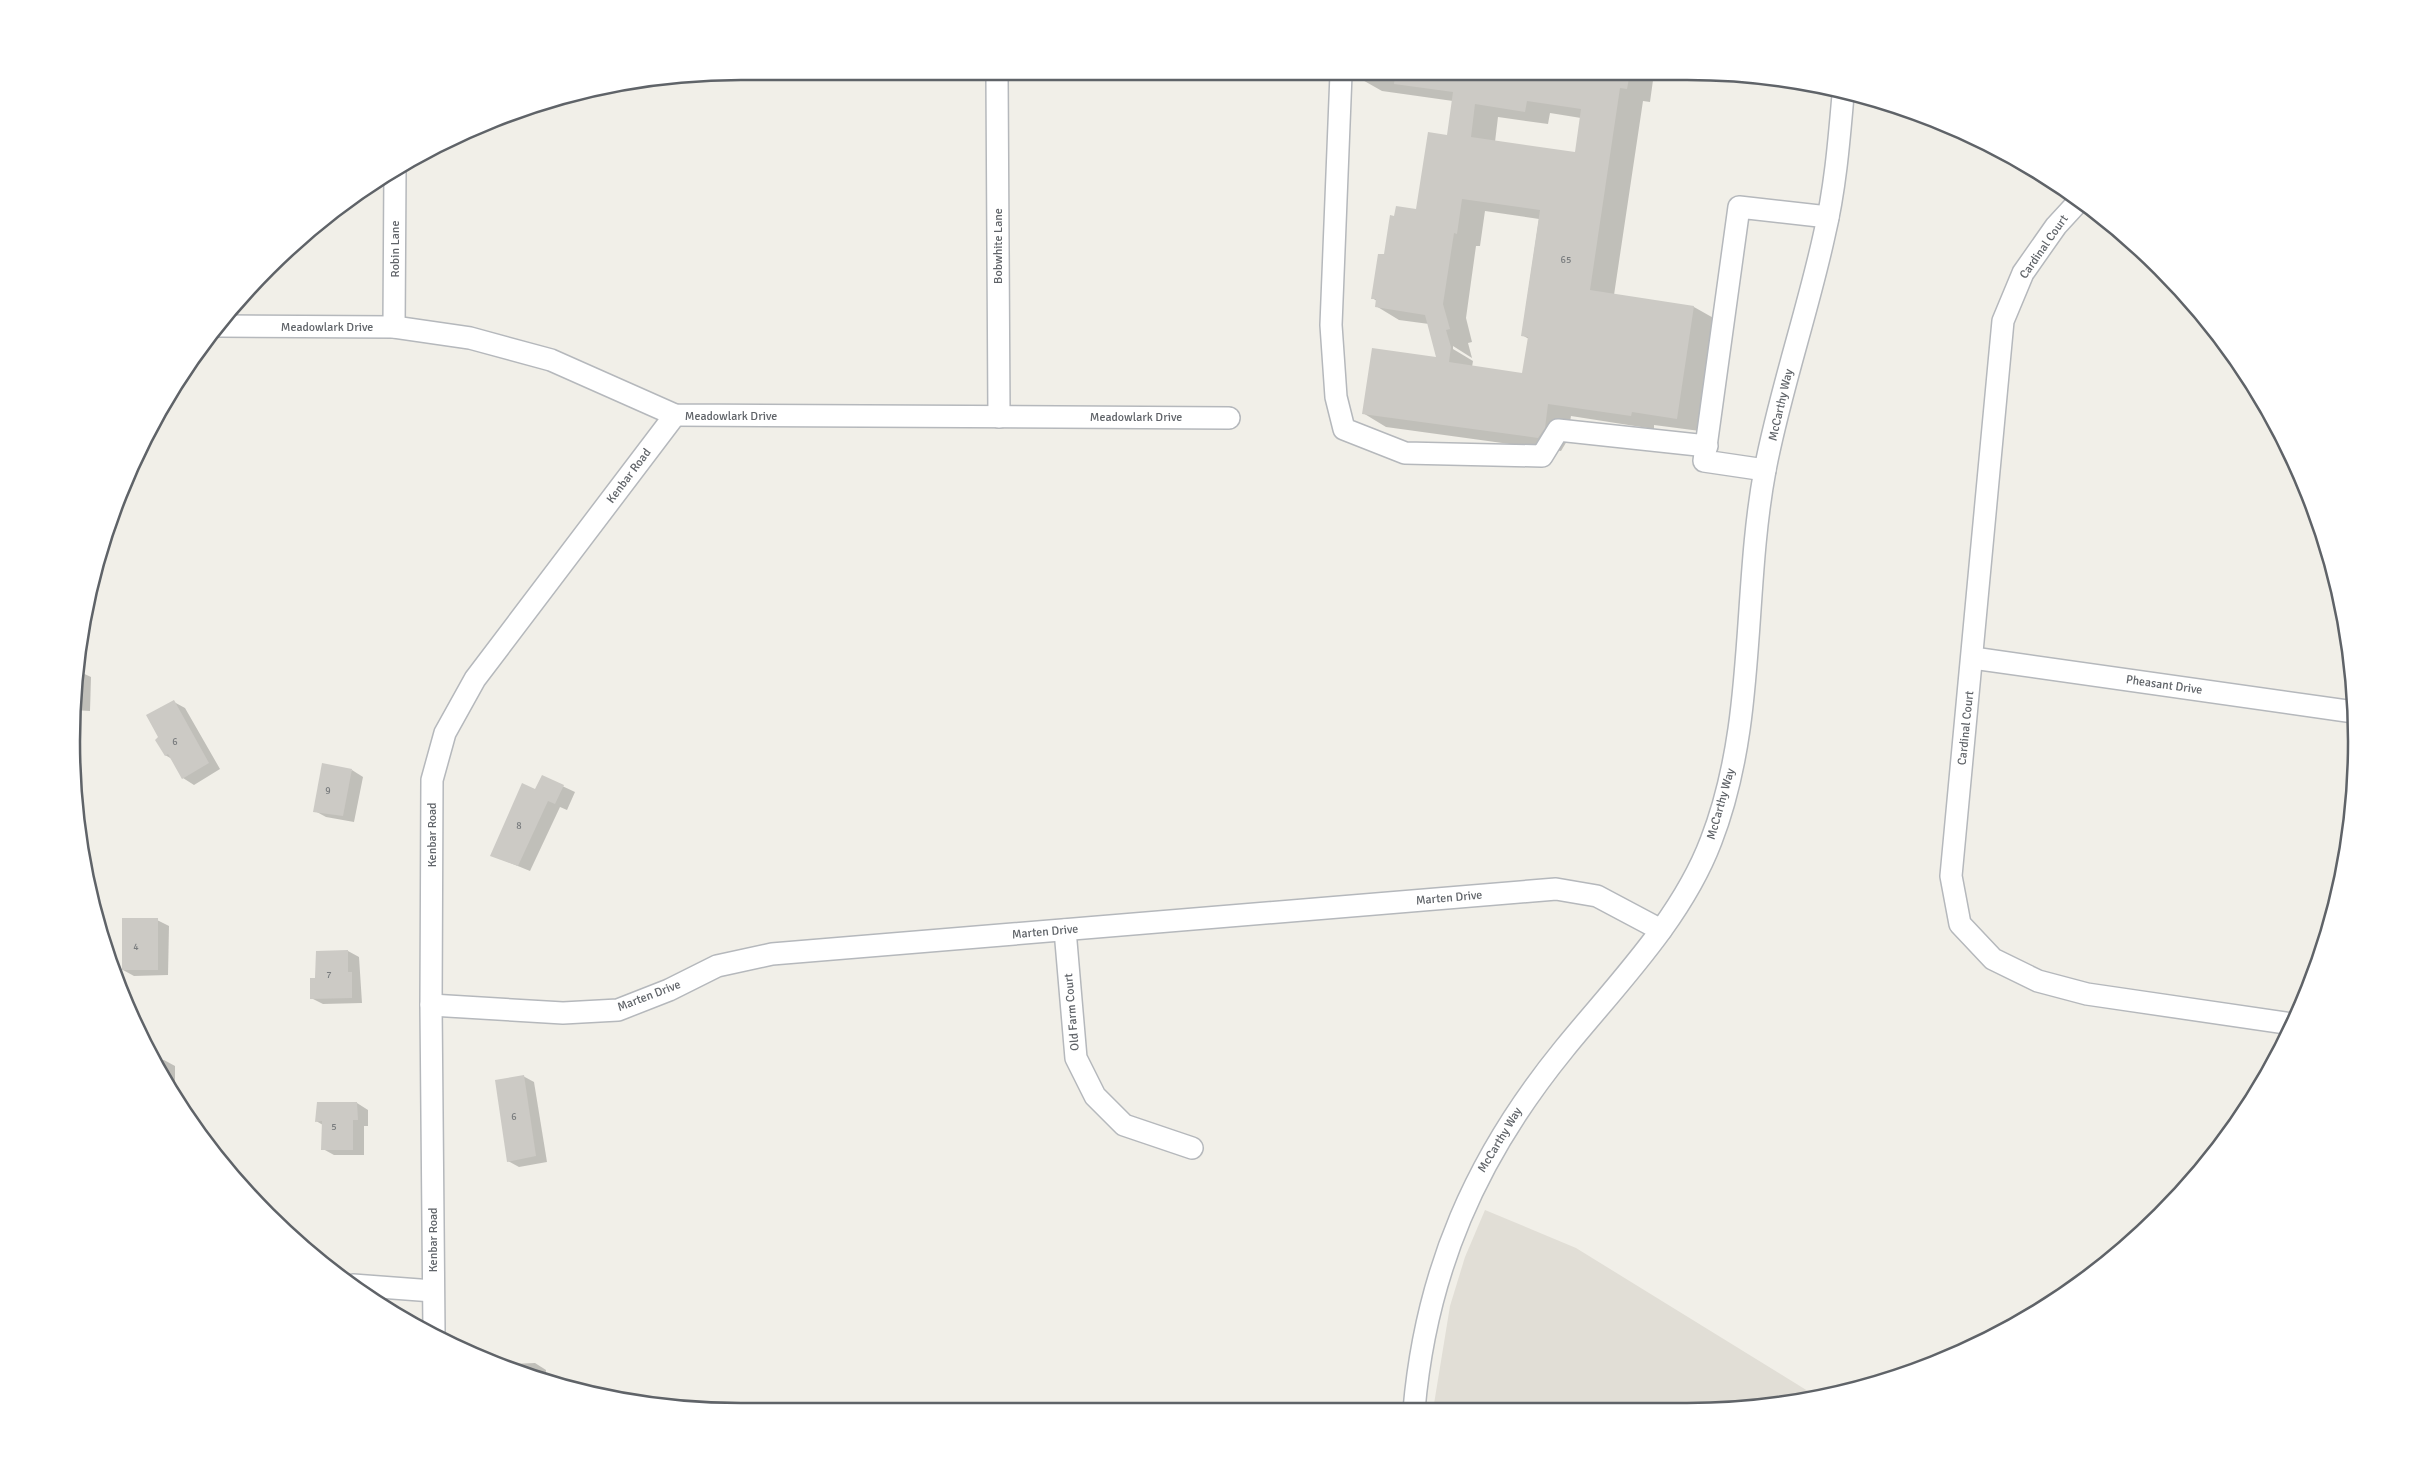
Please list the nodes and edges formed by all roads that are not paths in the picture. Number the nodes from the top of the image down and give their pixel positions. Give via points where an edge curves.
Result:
1 (997, 80) edge
2 (1341, 80) edge
3 (1842, 99) edge
4 (395, 179) edge
5 (2074, 206) edge
6 (1828, 217) junction
7 (227, 326) edge
8 (394, 327) junction
9 (675, 415) junction
10 (1000, 416) junction
11 (1228, 418) dead end
12 (1706, 446) junction
13 (1765, 470) junction
14 (1973, 658) junction
15 (2347, 711) edge
16 (1065, 930) junction
17 (1661, 930) junction
18 (431, 1005) junction
19 (2285, 1023) edge
20 (1192, 1148) dead end
21 (366, 1286) edge
22 (433, 1291) junction
23 (434, 1327) edge
24 (1415, 1403) edge

1 - 10 street, Bobwhite Lane
2 - 12 street via 1331,325 1336,396 1344,429 1405,453 1542,456 1558,430
3 - 6 street, McCarthy Way
4 - 8 street, Robin Lane
5 - 14 street, Cardinal Court via 2023,273 2003,321
6 - 12 street via 1739,207
6 - 13 street, McCarthy Way
7 - 8 street, Meadowlark Drive
8 - 9 street, Meadowlark Drive via 470,338 551,360
9 - 10 street, Meadowlark Drive
9 - 18 street, Kenbar Road via 475,680 445,733 432,780
10 - 11 street, Meadowlark Drive
12 - 13 street via 1704,461
13 - 17 street, McCarthy Way via 1752,575 1742,711 1730,784 1710,844
14 - 15 street, Pheasant Drive
14 - 19 street, Cardinal Court via 1951,876 1960,924 1993,959 2038,981 2087,994
16 - 17 street, Marten Drive via 1556,889 1597,896
16 - 18 street, Marten Drive via 772,954 717,966 670,990 618,1010 563,1013
16 - 20 street, Old Farm Court via 1076,1058 1095,1096 1124,1124
17 - 24 street, McCarthy Way via 1540,1078 1482,1168 1449,1241 1434,1289
18 - 22 street, Kenbar Road
21 - 22 street
22 - 23 street, Kenbar Road

